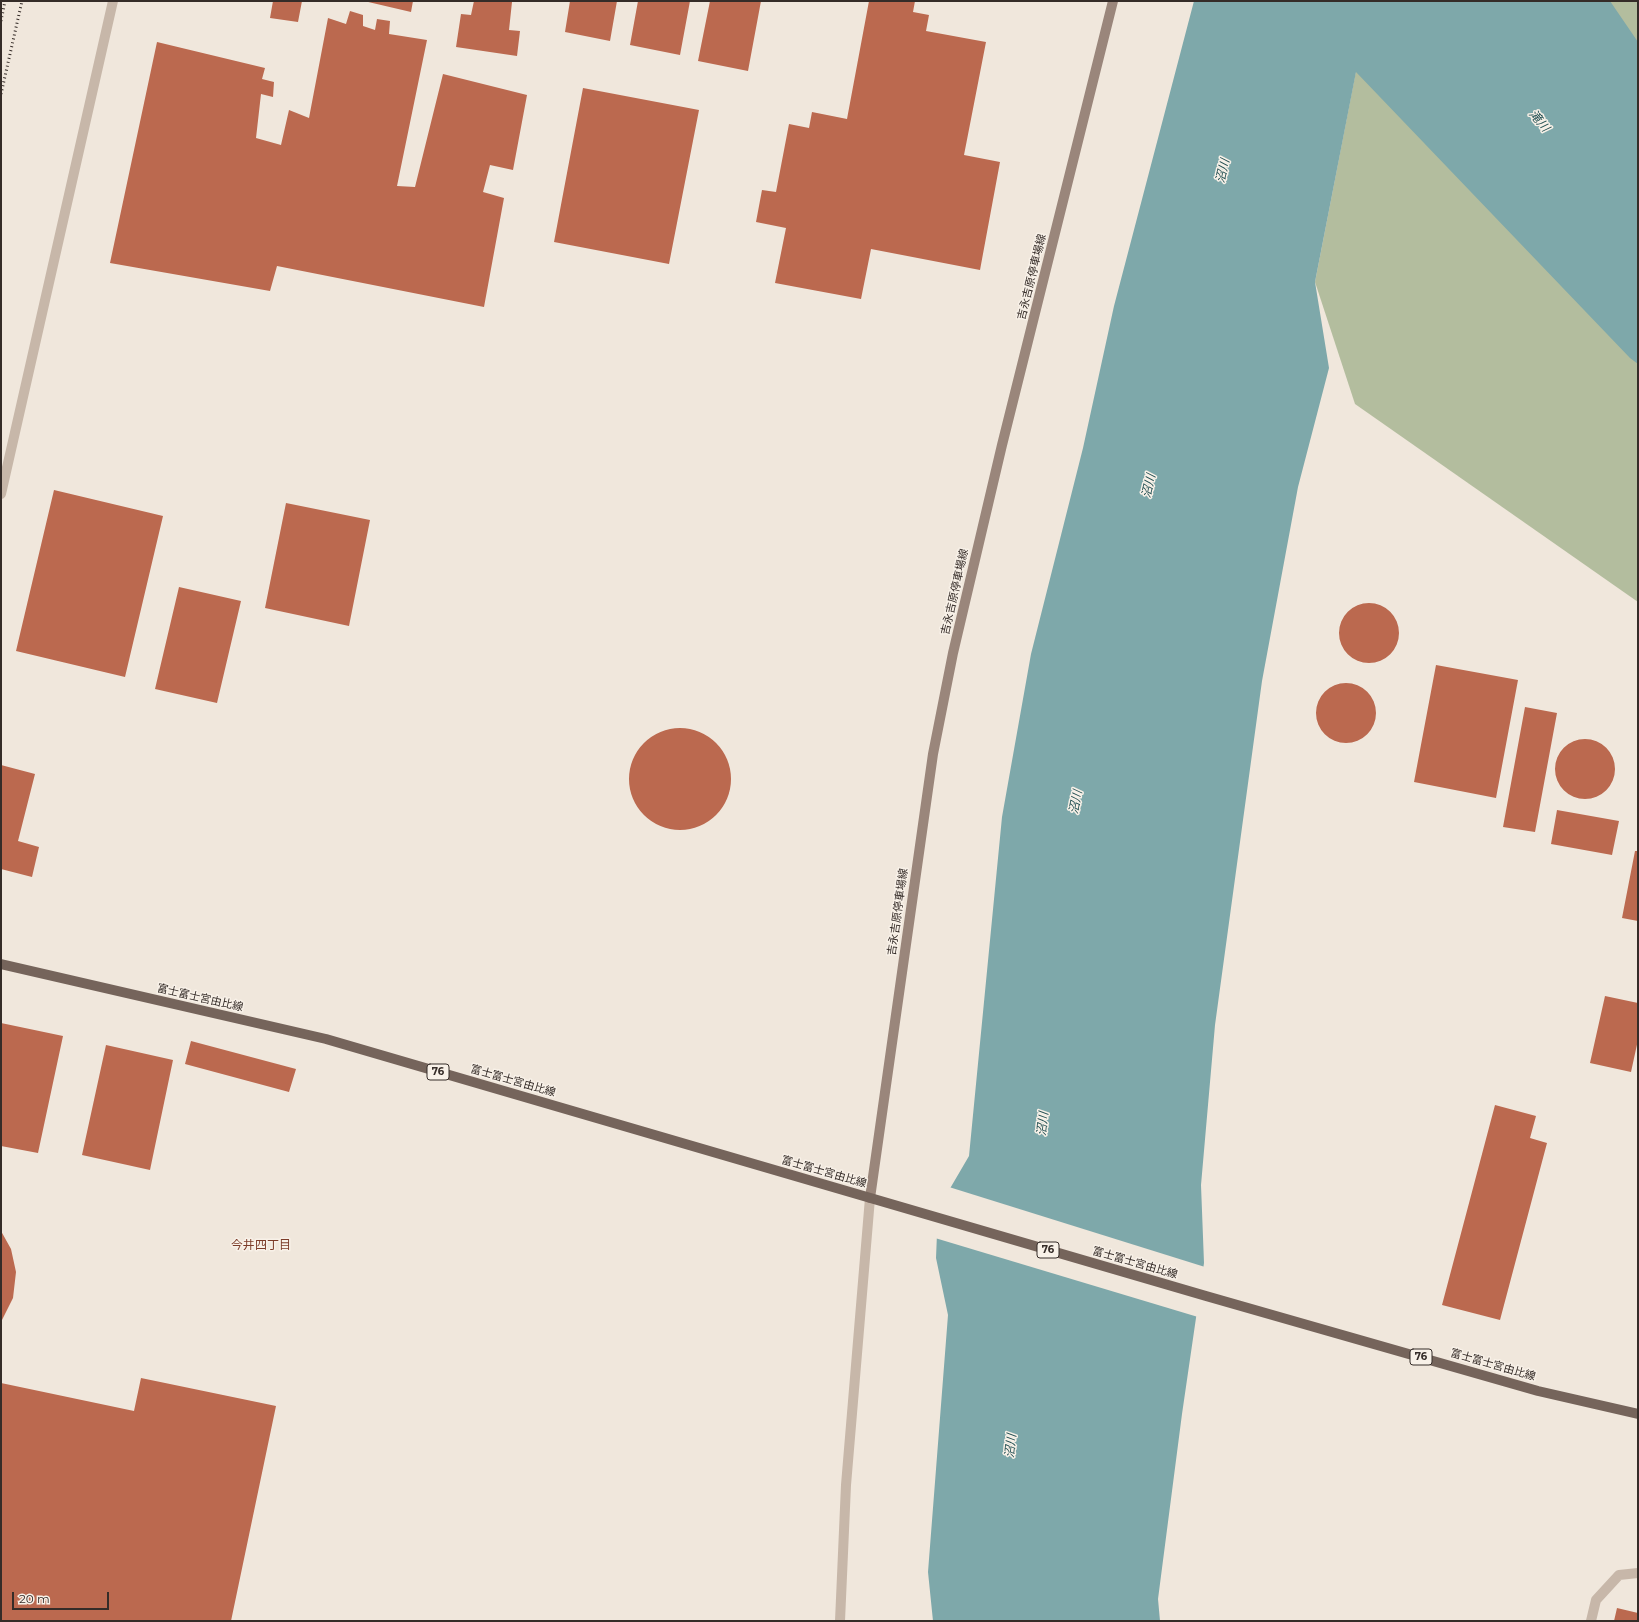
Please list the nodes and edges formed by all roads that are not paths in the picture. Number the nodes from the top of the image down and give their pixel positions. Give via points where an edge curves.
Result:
1 (113, 1) edge
2 (1113, 1) edge
3 (1, 494) edge
4 (1, 964) edge
5 (870, 1198) junction
6 (1638, 1414) edge
7 (1638, 1572) edge
8 (840, 1621) edge
9 (1591, 1621) edge

1 - 3 street
2 - 5 main road, 吉永吉原停車場線 via 953,653 933,754
4 - 5 main road, 富士富士宮由比線 / 76 via 326,1039
5 - 6 main road, 富士富士宮由比線 / 76 via 1538,1391
5 - 8 street via 846,1484
7 - 9 street via 1620,1575 1615,1580 1596,1600

